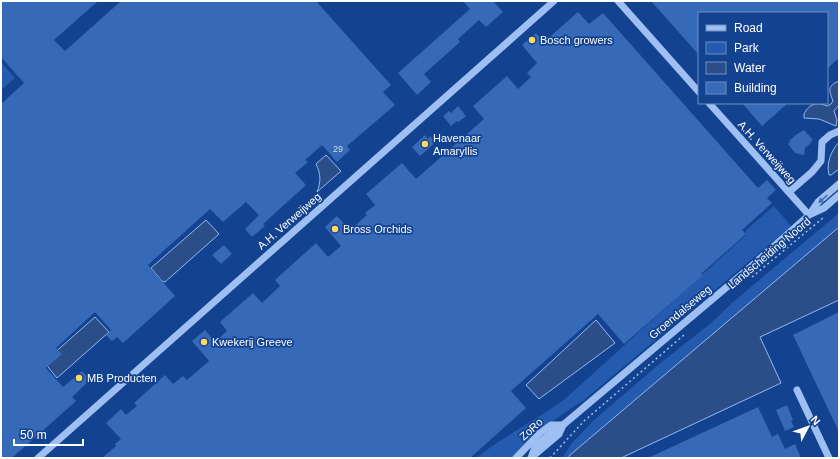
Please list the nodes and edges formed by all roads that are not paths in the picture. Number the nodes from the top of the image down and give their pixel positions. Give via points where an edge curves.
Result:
1 (554, 1) edge
2 (618, 1) edge
3 (698, 91) edge
4 (710, 104) edge
5 (839, 131) edge
6 (839, 184) edge
7 (789, 192) junction
8 (839, 195) edge
9 (809, 215) junction
10 (797, 390) dead end
11 (563, 425) junction
12 (547, 445) junction
13 (38, 458) edge
14 (516, 458) edge
15 (531, 458) edge
16 (543, 458) edge
17 (829, 458) edge

1 - 13 street, A.H. Verweijweg
2 - 3 street
4 - 7 street, A.H. Verweijweg
5 - 7 street via 822,142 821,161
6 -> 9 street, Groendalseweg via 818,202
7 - 9 street, A.H. Verweijweg
8 - 9 street, Groendalseweg via 824,208
9 - 11 street, Groendalseweg
10 - 17 street
11 - 12 street, Groendalseweg via 559,434
11 - 14 street, ZoRo via 551,425
11 - 15 street, Groendalseweg via 535,447
12 - 15 street, Groendalseweg
12 - 16 street, Groendalseweg via 542,452

